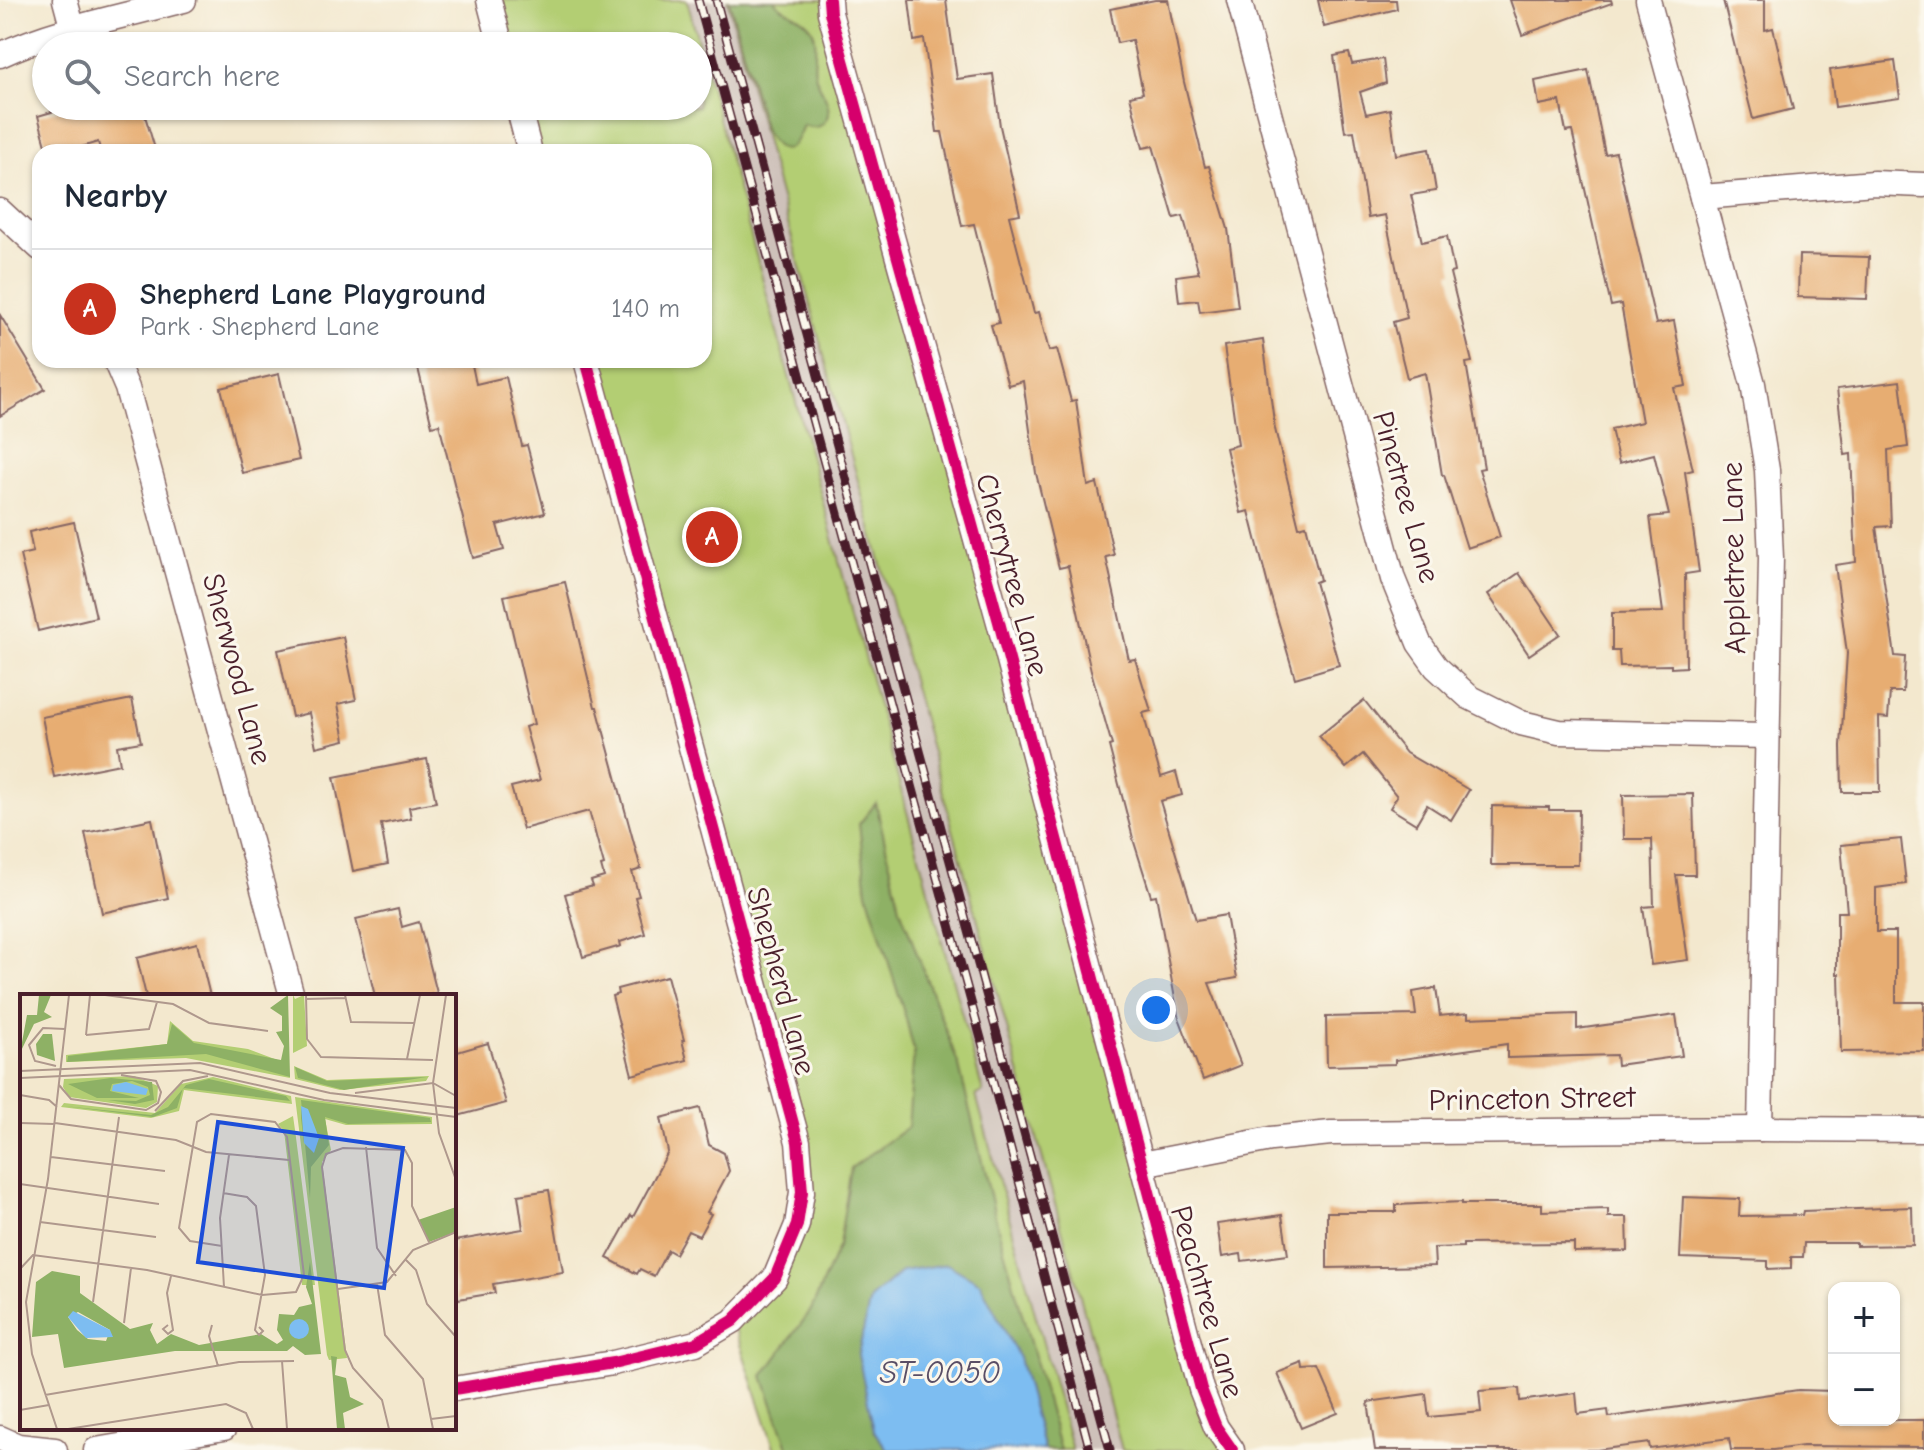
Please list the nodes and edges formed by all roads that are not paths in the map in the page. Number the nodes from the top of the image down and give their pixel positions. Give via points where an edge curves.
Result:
1 (65, 0) edge
2 (184, 0) edge
3 (489, 0) edge
4 (829, 0) edge
5 (1239, 0) edge
6 (1648, 0) edge
7 (73, 30) junction
8 (67, 32) edge
9 (497, 32) edge
10 (32, 43) edge
11 (0, 55) edge
12 (522, 120) edge
13 (528, 144) edge
14 (1924, 185) edge
15 (1702, 197) junction
16 (0, 211) edge
17 (32, 241) edge
18 (118, 368) edge
19 (588, 368) edge
20 (1767, 736) junction
21 (291, 994) edge
22 (1760, 1129) junction
23 (1924, 1130) edge
24 (1142, 1164) junction
25 (456, 1389) edge
26 (212, 1430) edge
27 (0, 1438) edge
28 (55, 1450) edge
29 (96, 1450) edge
30 (1232, 1450) edge

1 - 7 street
2 - 7 street
3 - 9 street
4 - 24 street, Cherrytree Lane
5 - 20 street, Pinetree Lane via 1393,579 1427,655 1469,697 1521,723 1559,732
6 - 15 street, Appletree Lane
7 - 8 street
10 - 11 street
12 - 13 street
14 - 15 street via 1874,183
15 - 20 street, Appletree Lane via 1753,384 1767,470
16 - 17 street
18 - 21 street, Sherwood Lane
19 - 25 street, Shepherd Lane via 798,1142 802,1192 797,1225 775,1278 733,1321 696,1343 613,1363
20 - 22 street, Appletree Lane
22 - 23 street, Princeton Street
22 - 24 street, Princeton Street via 1331,1133
24 - 30 street, Peachtree Lane via 1201,1389
26 - 29 street
27 - 28 street

